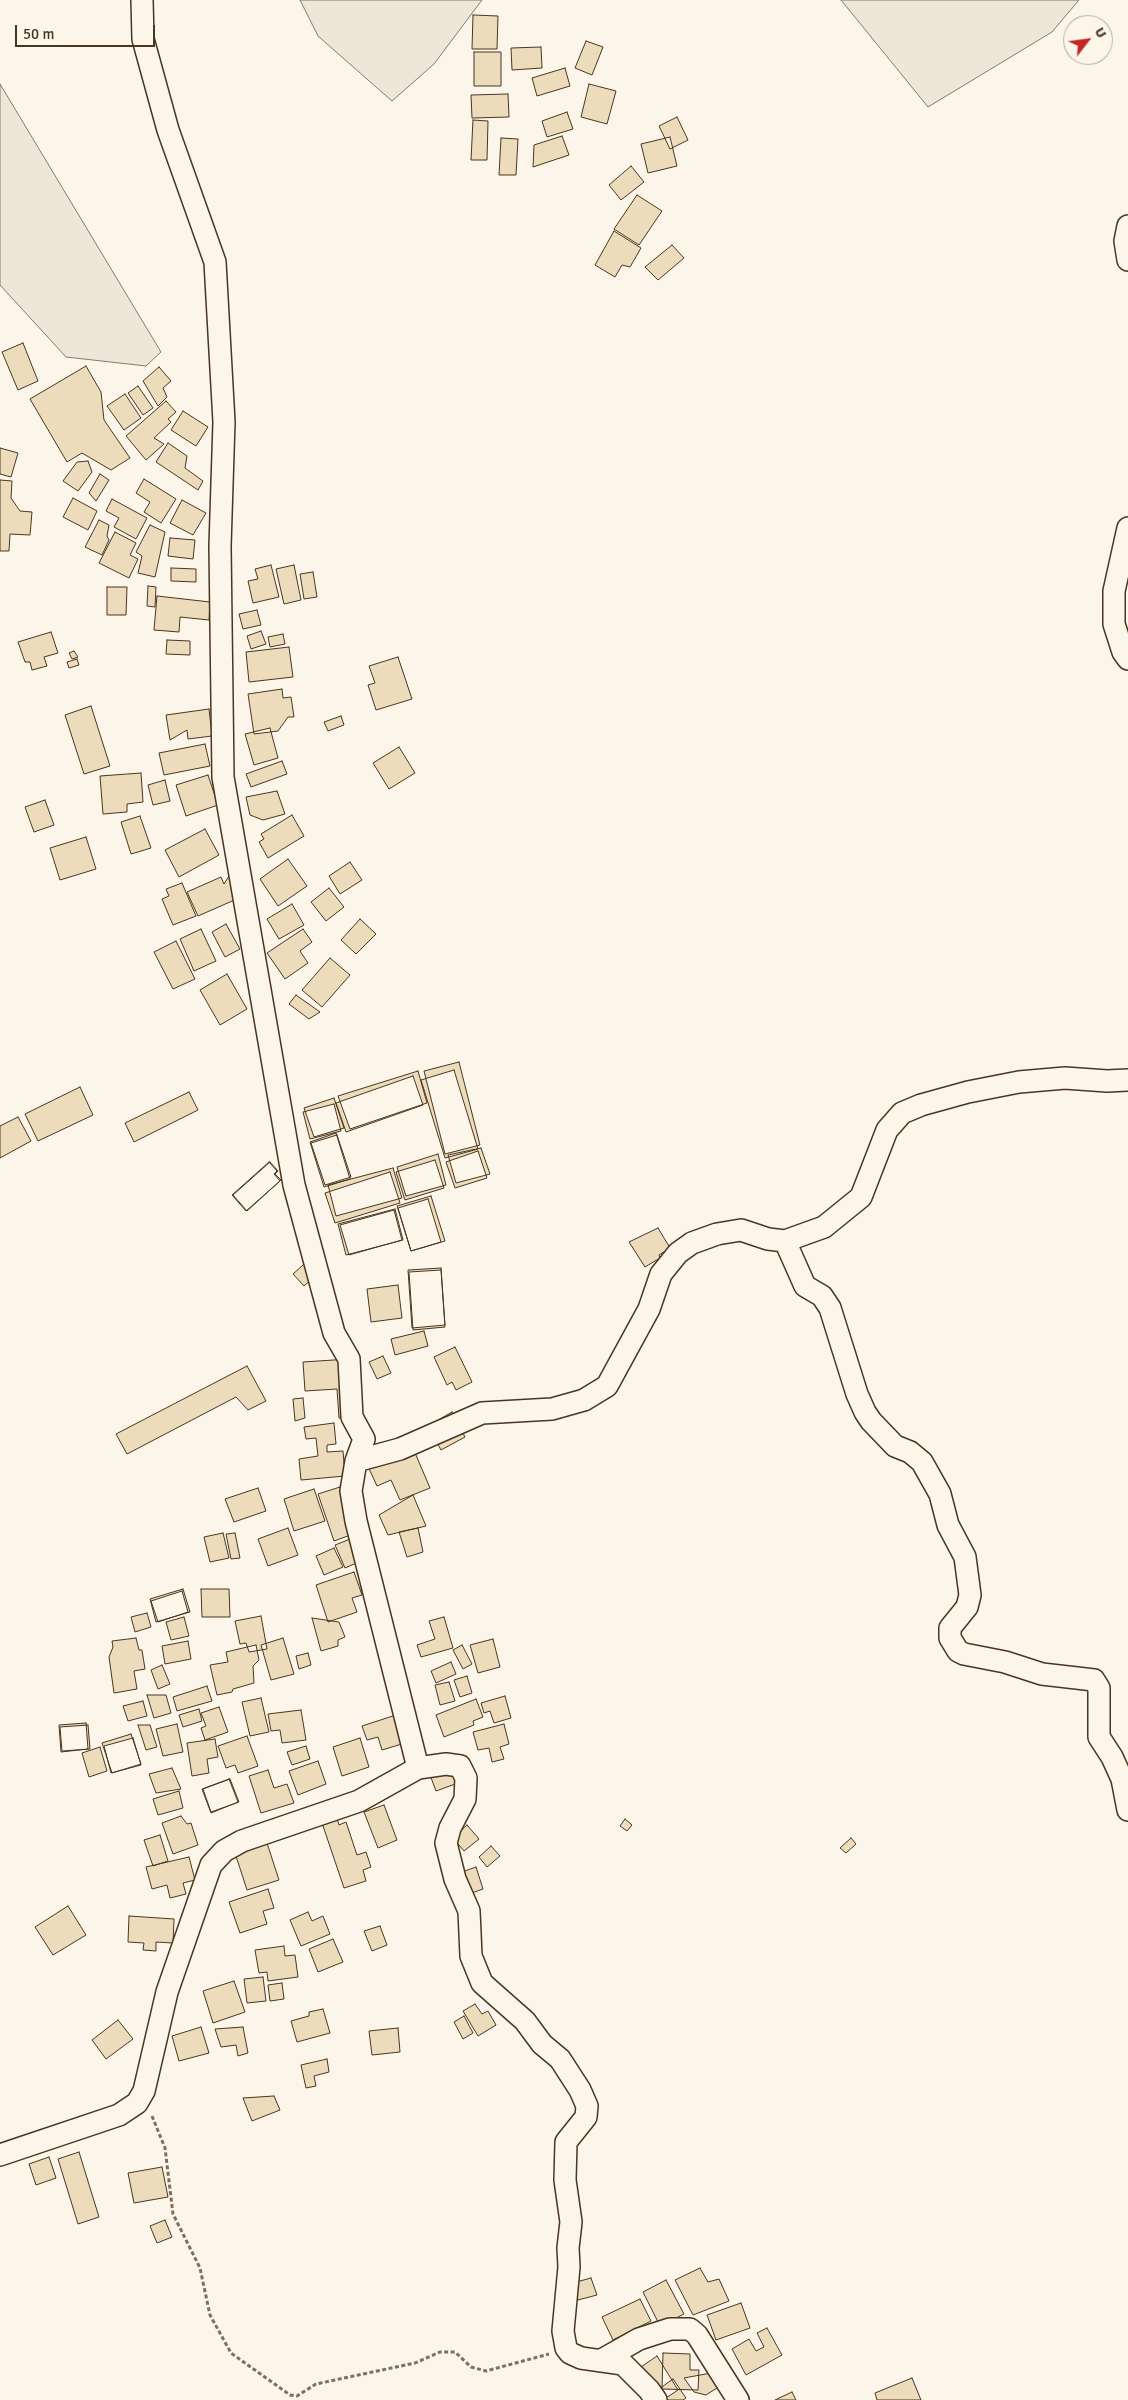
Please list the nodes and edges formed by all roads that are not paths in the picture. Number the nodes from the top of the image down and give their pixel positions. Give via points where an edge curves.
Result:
1 (142, 0) edge
2 (1128, 226) edge
3 (1128, 260) edge
4 (1128, 528) edge
5 (1128, 659) edge
6 (1128, 1080) edge
7 (785, 1241) junction
8 (356, 1461) junction
9 (418, 1768) junction
10 (1128, 1810) edge
11 (0, 2155) edge
12 (600, 2361) junction
13 (656, 2400) edge
14 (738, 2400) edge

1 - 8 street via 143,40 168,130 215,262 224,422 220,546 223,777 294,1185 334,1333 349,1359 352,1417 364,1439
2 - 3 street via 1125,242
4 - 5 street via 1114,591 1114,624
6 - 7 street via 1065,1078 1019,1082 902,1113 887,1130 861,1197 824,1227
7 - 8 street via 741,1230 692,1243 678,1253 661,1274 649,1309 607,1386 584,1400 552,1409 482,1413 400,1449
7 - 10 street via 805,1286 822,1296 830,1308 865,1412 895,1446 922,1462 940,1494 948,1525 965,1557 970,1595 967,1607 950,1628 950,1638 958,1651 964,1654 1042,1674 1094,1680 1098,1688 1099,1737 1122,1779
8 - 9 street via 351,1492 356,1521
9 - 11 street via 359,1801 242,1841 224,1851 211,1865 168,1992 137,2103 119,2115
9 - 12 street via 446,1764 460,1766 466,1778 465,1799 446,1843 455,1879 469,1911 471,1956 482,1983 525,2021 542,2044 560,2059 587,2106 586,2117 566,2142 570,2267 563,2331 570,2353
12 - 13 street via 623,2364
12 - 14 street via 648,2336 670,2329 690,2329 697,2334

